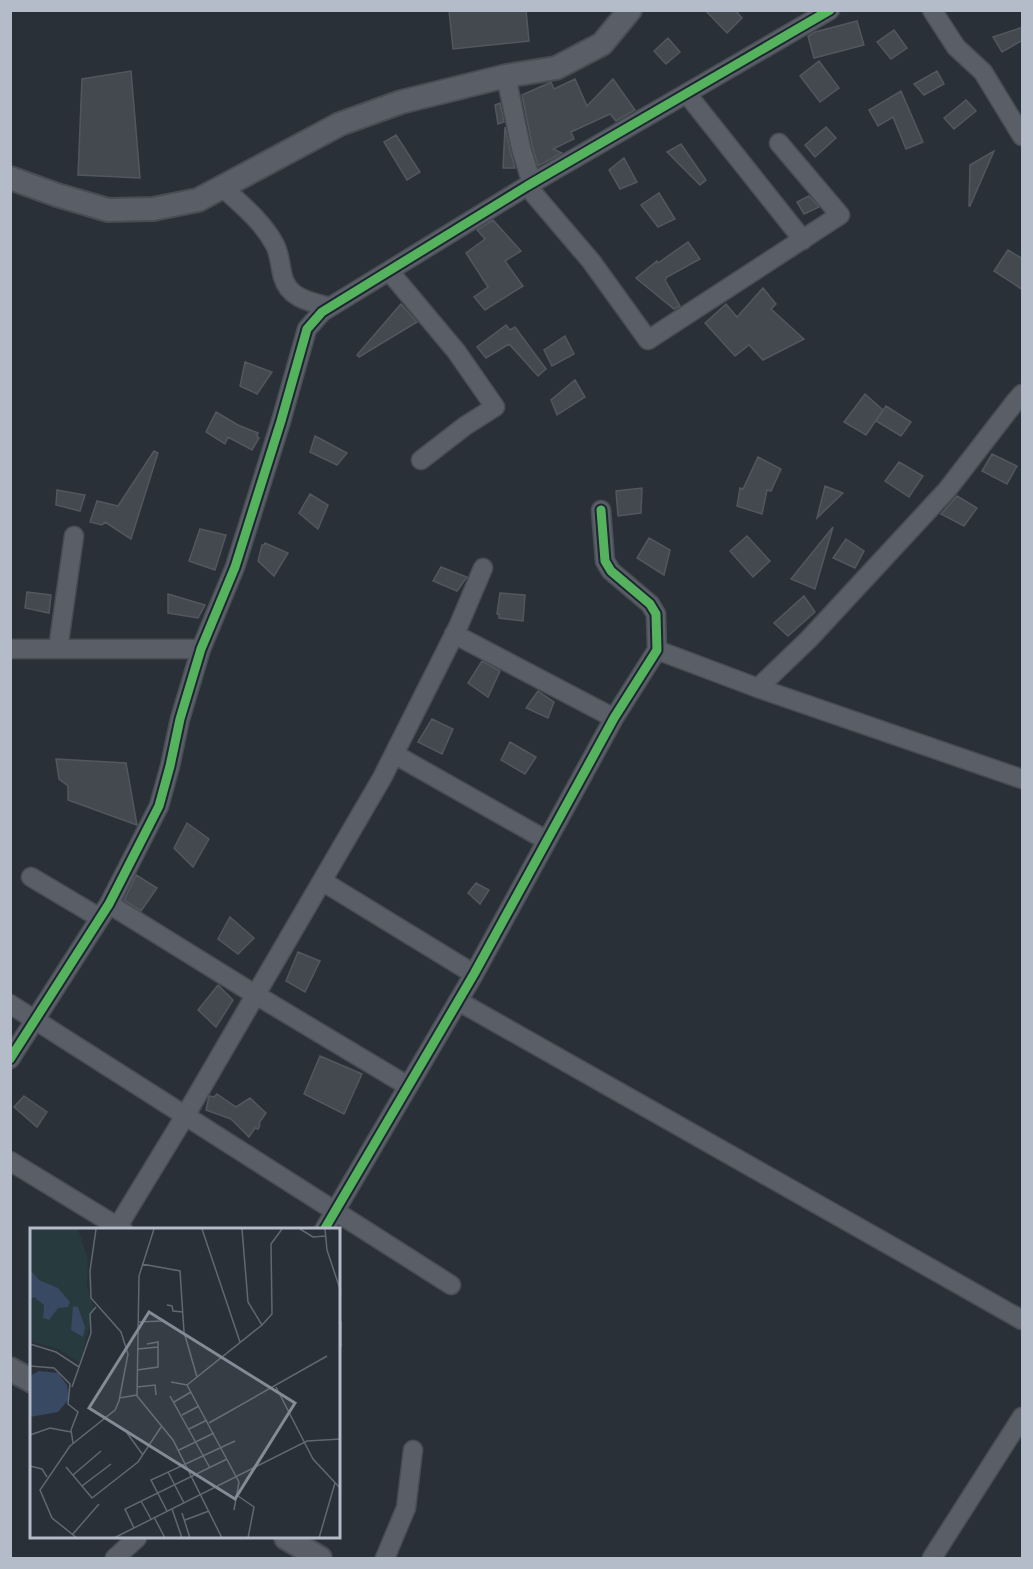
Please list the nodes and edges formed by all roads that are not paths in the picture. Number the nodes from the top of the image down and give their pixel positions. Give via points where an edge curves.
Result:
1 (630, 10) edge
2 (830, 10) edge
3 (932, 10) edge
4 (506, 76) junction
5 (687, 94) junction
6 (1023, 136) edge
7 (779, 143) dead end
8 (10, 178) edge
9 (530, 185) junction
10 (222, 187) junction
11 (803, 240) junction
12 (389, 271) junction
13 (292, 294) junction
14 (330, 307) junction
15 (307, 329) junction
16 (1023, 394) edge
17 (421, 460) dead end
18 (601, 510) dead end
19 (74, 536) dead end
20 (483, 568) dead end
21 (454, 634) junction
22 (10, 649) edge
23 (58, 649) junction
24 (201, 649) junction
25 (657, 650) junction
26 (758, 688) junction
27 (614, 718) junction
28 (394, 754) junction
29 (1023, 779) edge
30 (546, 840) junction
31 (31, 877) dead end
32 (322, 881) junction
33 (104, 911) junction
34 (474, 974) junction
35 (256, 995) junction
36 (458, 1001) junction
37 (10, 1004) edge
38 (35, 1020) junction
39 (10, 1059) edge
40 (408, 1086) junction
41 (185, 1116) junction
42 (10, 1161) edge
43 (335, 1212) junction
44 (121, 1228) edge
45 (325, 1228) edge
46 (451, 1285) dead end
47 (1023, 1320) edge
48 (10, 1369) edge
49 (30, 1381) edge
50 (1023, 1417) edge
51 (413, 1450) dead end
52 (136, 1539) edge
53 (288, 1539) edge
54 (115, 1558) edge
55 (320, 1558) edge
56 (386, 1558) edge
57 (933, 1558) edge

1 - 4 street via 602,44 556,68
2 - 5 street
3 - 6 street via 956,47 983,72
4 - 9 street
4 - 10 street via 401,102 340,124
5 - 9 street
5 - 11 street
7 - 11 street via 840,215
8 - 10 street via 108,210 198,200
9 - 11 street via 648,340
9 - 12 street
10 - 13 street via 261,225 275,245
12 - 14 street
12 - 17 street via 456,351 495,407
13 - 14 street
13 - 15 street
14 - 15 street
15 - 24 street via 235,567
16 - 26 street via 947,490
18 - 25 street via 605,561 656,614
19 - 23 street
20 - 21 street
21 - 27 street
21 - 28 street
22 - 23 street
23 - 24 street
24 - 33 street via 159,806
25 - 26 street
25 - 27 street
26 - 29 street
27 - 30 street
28 - 30 street
28 - 32 street
30 - 34 street
31 - 33 street
32 - 34 street
32 - 35 street
33 - 35 street
33 - 38 street
34 - 36 street
35 - 40 street
35 - 41 street
36 - 40 street
36 - 47 street
37 - 38 street
38 - 39 street
38 - 41 street
40 - 43 street
41 - 43 street
41 - 44 street
42 - 44 street
43 - 45 street
43 - 46 street
48 - 49 street
50 - 57 street
51 - 56 street via 406,1508
52 - 54 street
53 - 55 street

